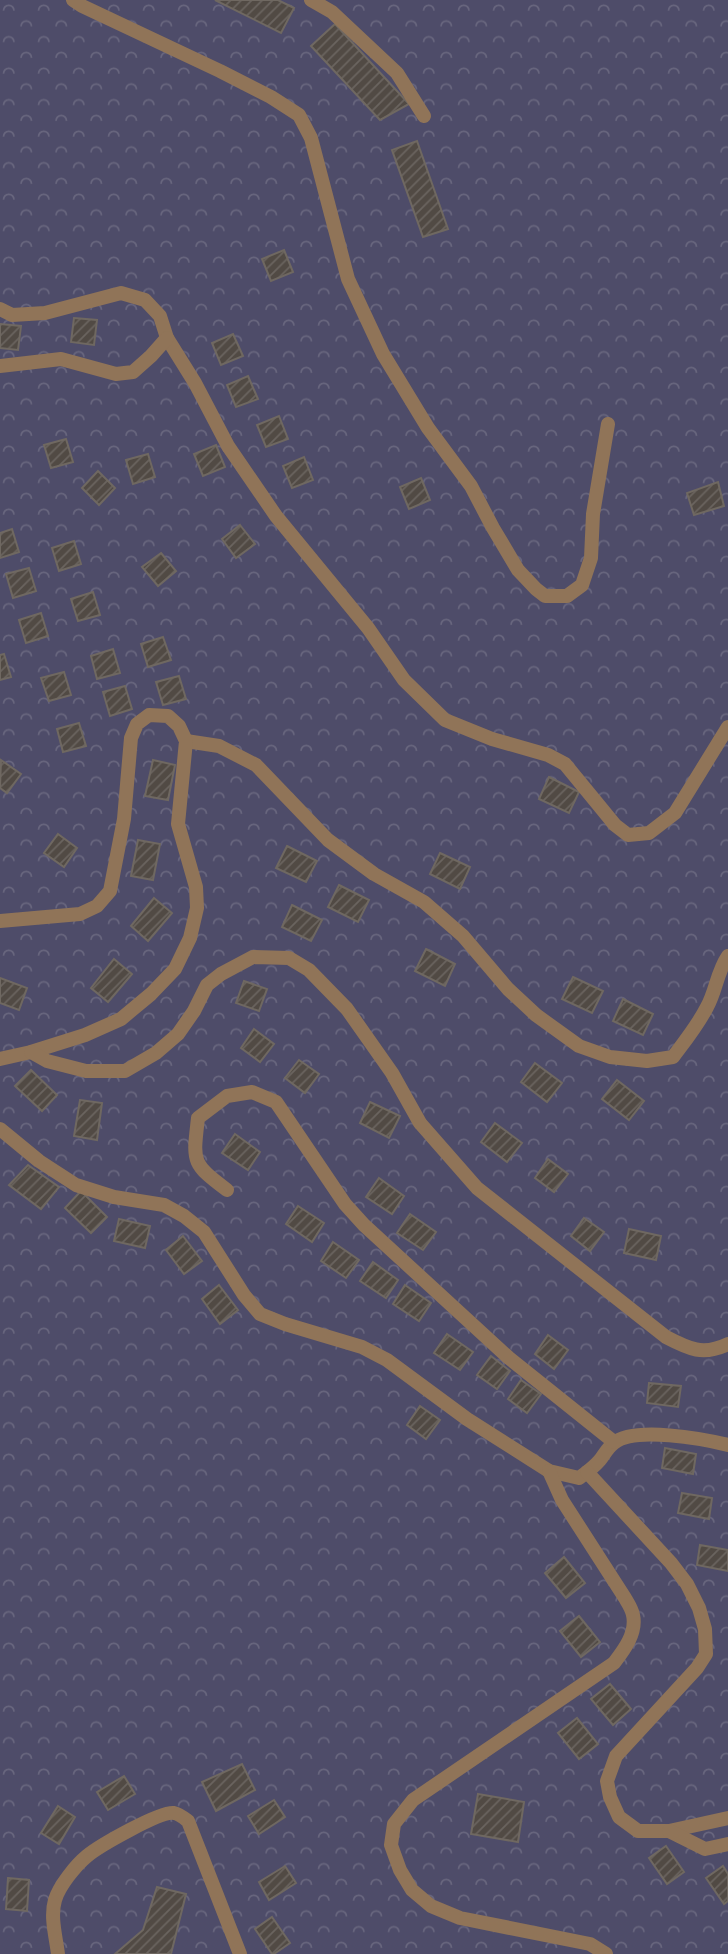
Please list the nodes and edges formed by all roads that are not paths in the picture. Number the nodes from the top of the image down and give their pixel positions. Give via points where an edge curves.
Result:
1 (73, 0) edge
2 (311, 0) edge
3 (424, 116) dead end
4 (0, 309) edge
5 (167, 338) junction
6 (0, 366) edge
7 (608, 424) dead end
8 (728, 727) edge
9 (186, 741) junction
10 (0, 921) edge
11 (728, 956) edge
12 (31, 1052) junction
13 (0, 1059) edge
14 (0, 1129) edge
15 (227, 1190) dead end
16 (728, 1344) edge
17 (614, 1442) junction
18 (728, 1445) edge
19 (549, 1471) junction
20 (587, 1472) junction
21 (728, 1818) edge
22 (669, 1831) junction
23 (728, 1844) edge
24 (58, 1954) edge
25 (240, 1954) edge
26 (606, 1954) edge

1 - 7 street via 299,115 311,138 348,279 383,354 428,428 471,486 518,570 545,596 567,596 582,585 591,558 593,514
2 - 3 street via 331,12 397,73
4 - 5 street via 12,315 45,313 121,293 145,300 160,316
5 - 6 street via 133,372 116,374 61,359
5 - 8 street via 228,446 275,516 369,628 404,680 445,720 565,764 628,835 649,833 675,813
9 - 10 street via 168,716 149,715 137,724 131,738 124,819 110,891 97,906 79,914
9 - 11 street via 219,746 256,765 328,840 374,874 424,902 463,936 536,1015 579,1045 610,1057 647,1061 673,1057 708,1005
9 - 12 street via 177,824 196,887 197,908 190,938 175,969 121,1019
12 - 13 street
12 - 16 street via 86,1072 125,1071 178,1034 207,985 220,974 253,957 289,958 309,970 347,1009 420,1123 477,1188 666,1337 704,1352
14 - 19 street via 76,1185 164,1205 184,1216 204,1232 260,1314 362,1347 387,1360
15 - 17 street via 202,1171 194,1153 198,1118 227,1096 252,1092 276,1102 364,1225 509,1358
17 - 18 street via 657,1435
17 - 20 street
19 - 20 street via 579,1478
19 - 26 street via 633,1615 626,1647 614,1663 413,1800 394,1824 391,1845 412,1890 431,1906 460,1918 590,1944
20 - 22 street via 687,1584 705,1629 706,1654 697,1668 616,1756 607,1781 619,1817 638,1831
21 - 22 street
22 - 23 street via 705,1849
24 - 25 street via 55,1899 74,1869 89,1854 155,1817 173,1813 188,1821

